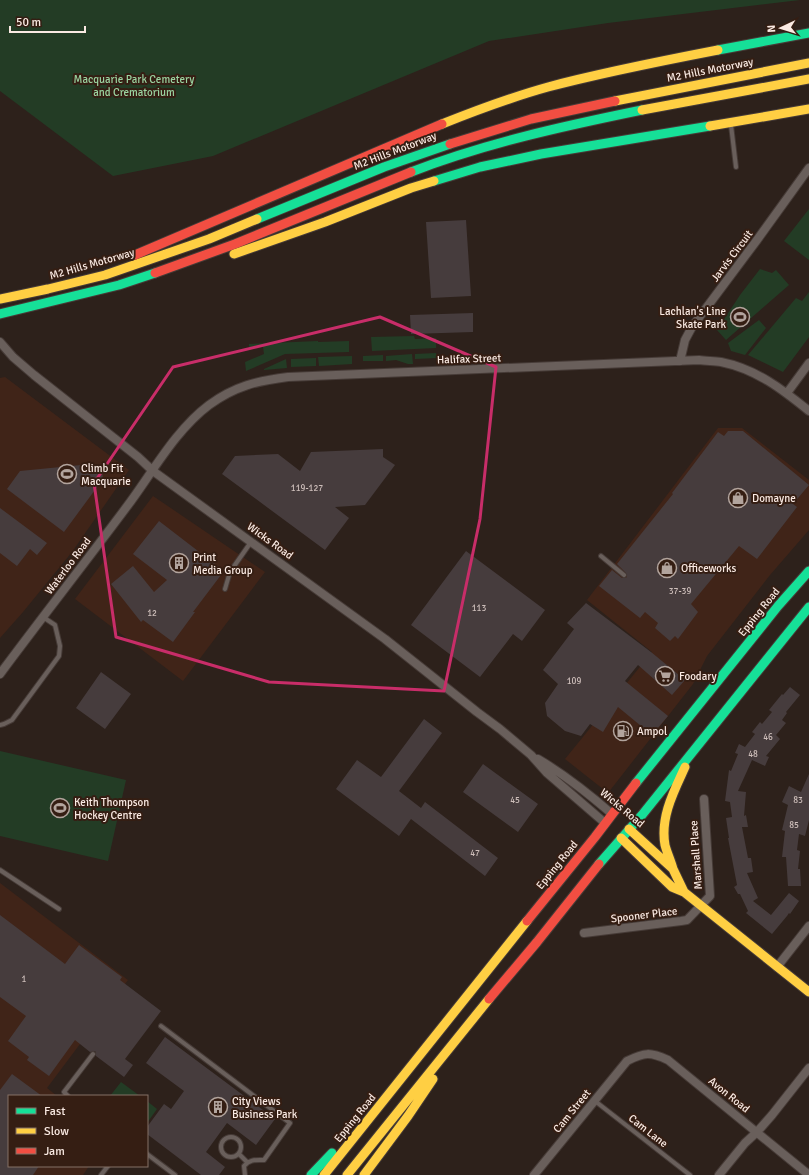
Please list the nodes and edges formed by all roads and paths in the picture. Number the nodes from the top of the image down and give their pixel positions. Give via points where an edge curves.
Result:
1 (809, 33) edge
2 (809, 63) edge
3 (809, 79) edge
4 (809, 109) edge
5 (731, 123) junction
6 (736, 168) dead end
7 (809, 168) edge
8 (228, 257) dead end
9 (197, 268) dead end
10 (105, 275) junction
11 (138, 278) junction
12 (0, 299) edge
13 (0, 314) edge
14 (1, 345) edge
15 (680, 361) junction
16 (809, 363) edge
17 (787, 393) junction
18 (809, 411) edge
19 (153, 471) junction
20 (251, 542) junction
21 (601, 556) dead end
22 (809, 571) edge
23 (624, 575) dead end
24 (225, 589) dead end
25 (809, 607) edge
26 (43, 617) junction
27 (0, 674) edge
28 (0, 725) edge
29 (531, 755) junction
30 (689, 757) junction
31 (704, 799) dead end
32 (620, 822) junction
33 (613, 831) junction
34 (673, 869) junction
35 (0, 870) edge
36 (684, 892) junction
37 (700, 905) junction
38 (58, 909) dead end
39 (809, 926) edge
40 (584, 933) dead end
41 (777, 967) junction
42 (809, 992) edge
43 (161, 1026) dead end
44 (462, 1032) junction
45 (93, 1054) dead end
46 (627, 1061) joint
47 (809, 1068) edge
48 (391, 1092) junction
49 (67, 1095) edge
50 (595, 1101) junction
51 (756, 1132) junction
52 (239, 1154) junction
53 (148, 1155) edge
54 (247, 1162) junction
55 (107, 1167) edge
56 (101, 1175) edge
57 (174, 1175) edge
58 (245, 1175) edge
59 (311, 1175) edge
60 (324, 1175) edge
61 (347, 1175) edge
62 (364, 1175) edge
63 (534, 1175) edge
64 (690, 1175) edge
65 (719, 1175) edge
66 (809, 1175) edge

1 - 10 main road via 636,66 548,87 482,108 130,257
2 - 10 main road, M2 Hills Motorway via 580,108 483,132 384,167 209,239
3 - 11 main road via 562,127 479,149 391,179 235,244
4 - 5 main road
5 - 6 lane
5 - 8 main road via 540,154 480,168 411,188
7 - 15 street, Jarvis Circuit via 692,327 685,340
9 - 11 main road
10 - 12 main road, M2 Hills Motorway
11 - 13 main road
14 - 19 street, Wicks Road via 34,375
15 - 17 street, Halifax Street via 720,362 743,368
15 - 19 street, Halifax Street via 264,380 227,394 195,416
16 - 17 street
17 - 18 street, Halifax Street
19 - 20 street, Wicks Road
19 - 26 street, Waterloo Road
20 - 24 lane via 230,572
20 - 29 street, Wicks Road via 400,651
21 - 23 lane
22 - 32 main road, Epping Road via 773,612
25 - 30 main road, Epping Road
26 - 27 street, Waterloo Road
26 - 28 lane via 55,625 60,646 59,656 12,720
29 - 32 street, Wicks Road via 554,768
29 - 33 street, Wicks Road via 547,773
30 - 32 main road, Epping Road
30 - 34 main road via 664,822 665,845
31 - 37 street, Marshall Place via 710,896
32 - 33 main road, Epping Road
32 - 33 main road, Epping Road
32 - 34 main road, Wicks Road
33 - 36 main road, Wicks Road via 672,887
33 - 44 main road, Epping Road via 589,877
33 - 48 main road, Epping Road
34 - 36 main road, Wicks Road
35 - 38 lane
36 - 37 main road, Wicks Road
37 - 40 street, Spooner Place via 687,920
37 - 41 main road, Wicks Road
39 - 41 street
41 - 42 main road, Wicks Road
43 - 54 lane via 290,1123 264,1160
44 - 61 main road, Epping Road
44 - 62 main road via 402,1127
45 - 49 lane via 64,1092
46 - 50 street, Cam Street
46 - 51 street, Avon Road via 641,1054 655,1054 668,1060
47 - 51 street
48 - 59 main road
48 - 60 main road, Epping Road
50 - 63 street, Cam Street
50 - 64 lane, Cam Lane
51 - 65 street
51 - 66 street, Avon Road
52 - 52 lane via 230,1158 224,1155 220,1146 230,1137 237,1138 241,1144
52 - 54 lane
53 - 57 lane
54 - 58 lane via 244,1166
55 - 56 lane

